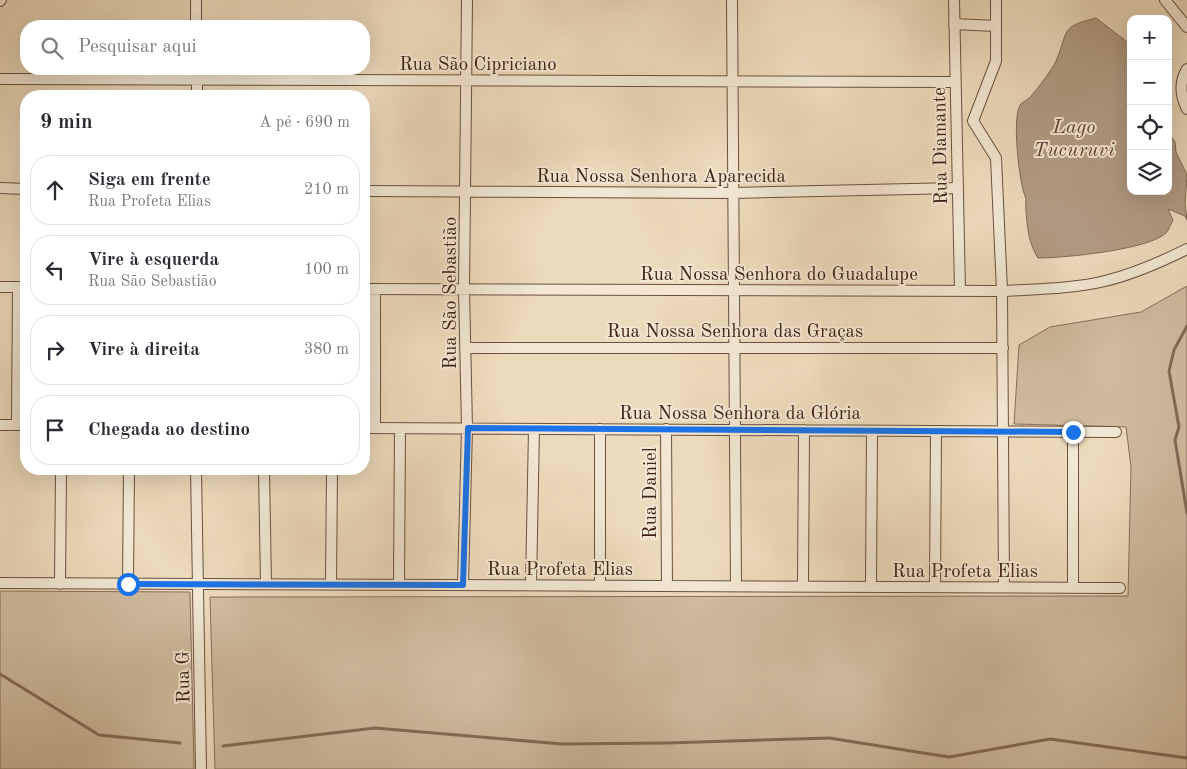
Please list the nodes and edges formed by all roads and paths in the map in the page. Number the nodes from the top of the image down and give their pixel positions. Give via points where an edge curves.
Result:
1 (196, 0) edge
2 (467, 0) edge
3 (732, 0) edge
4 (954, 0) edge
5 (996, 0) edge
6 (1165, 0) edge
7 (196, 20) edge
8 (954, 24) junction
9 (996, 26) junction
10 (1187, 27) edge
11 (1187, 69) edge
12 (158, 75) edge
13 (197, 75) edge
14 (242, 75) edge
15 (0, 79) edge
16 (467, 80) junction
17 (733, 82) junction
18 (955, 82) junction
19 (197, 90) edge
20 (1187, 109) edge
21 (0, 188) edge
22 (958, 188) junction
23 (20, 189) edge
24 (370, 191) edge
25 (466, 192) junction
26 (734, 193) junction
27 (1187, 249) edge
28 (0, 287) edge
29 (20, 287) edge
30 (370, 289) edge
31 (375, 289) junction
32 (464, 289) junction
33 (734, 290) junction
34 (960, 291) junction
35 (1002, 291) junction
36 (734, 347) junction
37 (467, 348) junction
38 (1003, 348) junction
39 (0, 425) edge
40 (20, 425) edge
41 (370, 428) edge
42 (375, 428) junction
43 (400, 428) junction
44 (468, 428) junction
45 (534, 429) junction
46 (600, 429) junction
47 (666, 429) junction
48 (735, 430) junction
49 (804, 430) junction
50 (872, 431) junction
51 (936, 431) junction
52 (1003, 432) junction
53 (1073, 432) junction
54 (1116, 432) dead end
55 (61, 475) edge
56 (129, 475) edge
57 (196, 475) edge
58 (264, 475) edge
59 (332, 475) edge
60 (0, 583) edge
61 (60, 584) junction
62 (128, 584) junction
63 (197, 584) junction
64 (266, 584) junction
65 (331, 585) junction
66 (399, 585) junction
67 (463, 585) junction
68 (531, 585) junction
69 (600, 586) junction
70 (666, 586) junction
71 (736, 586) junction
72 (803, 586) junction
73 (871, 587) junction
74 (935, 587) junction
75 (1004, 587) junction
76 (1073, 588) junction
77 (1120, 588) dead end
78 (201, 769) edge

1 - 7 street
2 - 16 street, Rua São Sebastião
3 - 17 street
4 - 8 street, Rua Diamante
5 - 9 street
6 - 10 street
8 - 9 street
8 - 18 street, Rua Diamante
9 - 35 street via 996,61 973,121 996,158
11 - 20 street via 1181,79 1182,100
12 - 15 street, Rua São Cipriciano
13 - 19 street
14 - 16 street, Rua São Cipriciano
16 - 17 street, Rua São Cipriciano
16 - 25 street, Rua São Sebastião
17 - 18 street, Rua São Cipriciano
17 - 26 street
18 - 22 street, Rua Diamante
21 - 23 street
22 - 26 street, Rua Nossa Senhora Aparecida
22 - 34 street, Rua Diamante
24 - 25 street, Rua Nossa Senhora Aparecida
25 - 26 street, Rua Nossa Senhora Aparecida
25 - 32 street, Rua São Sebastião
26 - 33 street
27 - 35 street, Rua Nossa Senhora do Guadalupe via 1105,281
28 - 29 street
30 - 31 street, Rua Nossa Senhora do Guadalupe
31 - 32 street, Rua Nossa Senhora do Guadalupe
31 - 42 street
32 - 33 street, Rua Nossa Senhora do Guadalupe
32 - 37 street, Rua São Sebastião
33 - 34 street, Rua Nossa Senhora do Guadalupe
33 - 36 street
34 - 35 street, Rua Nossa Senhora do Guadalupe
35 - 38 street
36 - 37 street, Rua Nossa Senhora das Graças
36 - 38 street, Rua Nossa Senhora das Graças
36 - 48 street
37 - 44 street, Rua São Sebastião
38 - 52 street
39 - 40 street
41 - 42 street, Rua Nossa Senhora da Glória
42 - 43 street, Rua Nossa Senhora da Glória
43 - 44 street, Rua Nossa Senhora da Glória
43 - 66 street
44 - 45 street, Rua Nossa Senhora da Glória
44 - 67 street, Rua São Sebastião
45 - 46 street, Rua Nossa Senhora da Glória
45 - 68 street
46 - 47 street, Rua Nossa Senhora da Glória
46 - 69 street
47 - 48 street, Rua Nossa Senhora da Glória
47 - 70 street, Rua Daniel
48 - 49 street, Rua Nossa Senhora da Glória
48 - 71 street
49 - 50 street, Rua Nossa Senhora da Glória
49 - 72 street
50 - 51 street, Rua Nossa Senhora da Glória
50 - 73 street
51 - 52 street, Rua Nossa Senhora da Glória
51 - 74 street
52 - 53 street, Rua Nossa Senhora da Glória
52 - 75 street
53 - 54 street, Rua Nossa Senhora da Glória
53 - 76 street
55 - 61 street
56 - 62 street
57 - 63 street, Rua G
58 - 64 street
59 - 65 street
60 - 61 street, Rua Profeta Elias
61 - 62 street, Rua Profeta Elias
62 - 63 street, Rua Profeta Elias
63 - 64 street, Rua Profeta Elias
63 - 78 street, Rua G
64 - 65 street, Rua Profeta Elias
65 - 66 street, Rua Profeta Elias
66 - 67 street, Rua Profeta Elias
67 - 68 street, Rua Profeta Elias
68 - 69 street, Rua Profeta Elias
69 - 70 street, Rua Profeta Elias
70 - 71 street, Rua Profeta Elias
71 - 72 street, Rua Profeta Elias
72 - 73 street, Rua Profeta Elias
73 - 74 street, Rua Profeta Elias
74 - 75 street, Rua Profeta Elias
75 - 76 street, Rua Profeta Elias
76 - 77 street, Rua Profeta Elias

